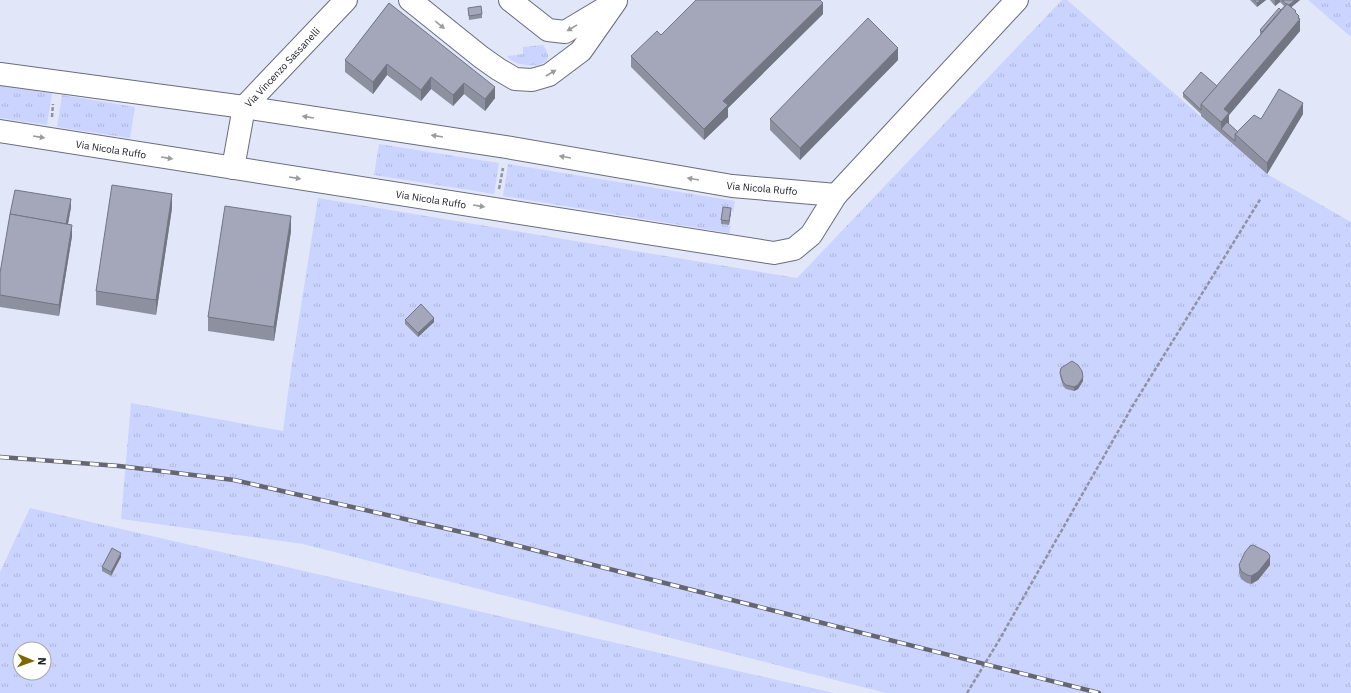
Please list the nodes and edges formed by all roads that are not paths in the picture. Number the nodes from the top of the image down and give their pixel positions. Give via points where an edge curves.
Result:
1 (346, 0) edge
2 (410, 0) edge
3 (510, 0) edge
4 (1017, 0) edge
5 (616, 1) edge
6 (0, 74) edge
7 (244, 107) junction
8 (0, 131) edge
9 (233, 168) junction
10 (836, 195) junction

1 - 7 street, Via Vincenzo Sassanelli
2 -> 5 street via 498,69 515,79 532,80 549,75 581,51
5 -> 3 street via 565,32 548,30
4 - 10 street, Via Nicola Ruffo
6 - 7 street, Via Nicola Ruffo
7 - 9 street, Via Vincenzo Sassanelli
10 -> 7 street, Via Nicola Ruffo via 732,186 506,147
8 -> 9 street, Via Nicola Ruffo
9 -> 10 street, Via Nicola Ruffo via 774,253 794,249 811,235

